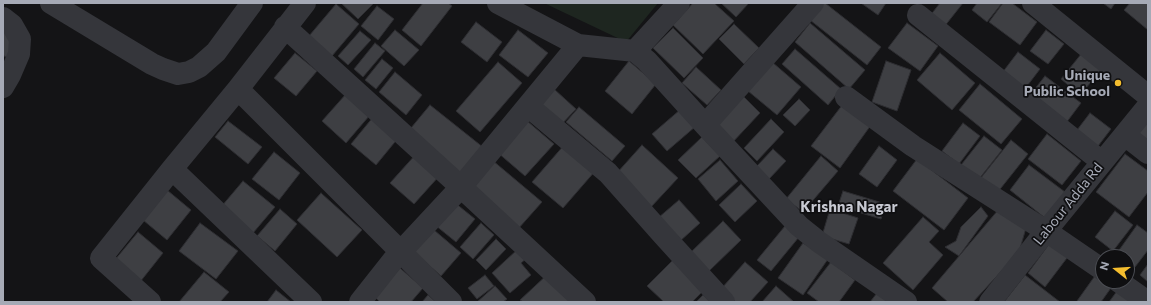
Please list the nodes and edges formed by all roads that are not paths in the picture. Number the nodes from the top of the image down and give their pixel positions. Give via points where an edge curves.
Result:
1 (51, 3) edge
2 (252, 3) edge
3 (305, 3) edge
4 (498, 3) edge
5 (679, 3) edge
6 (813, 3) edge
7 (1033, 3) edge
8 (918, 15) dead end
9 (3, 18) edge
10 (285, 27) junction
11 (578, 45) junction
12 (635, 51) junction
13 (3, 87) edge
14 (238, 89) junction
15 (1148, 96) edge
16 (846, 97) dead end
17 (528, 106) junction
18 (1148, 106) edge
19 (705, 125) junction
20 (1125, 135) junction
21 (1148, 153) edge
22 (1102, 162) junction
23 (172, 169) junction
24 (461, 187) junction
25 (1046, 231) junction
26 (402, 252) junction
27 (1095, 265) edge
28 (1129, 289) edge
29 (150, 302) edge
30 (311, 302) edge
31 (360, 302) edge
32 (451, 302) edge
33 (585, 302) edge
34 (724, 302) edge
35 (906, 302) edge
36 (990, 302) edge
37 (1148, 302) edge

1 - 2 street via 152,64 178,74 199,67 216,52
3 - 10 street
4 - 11 street
5 - 12 street
6 - 19 street
7 - 15 street
8 - 22 street
9 - 13 street via 20,39 19,54
10 - 14 street
10 - 24 street
11 - 12 street
11 - 17 street
12 - 19 street
14 - 23 street
14 - 26 street
16 - 25 street via 913,146
17 - 24 street
17 - 34 street via 608,173
18 - 20 street, Labour Adda Rd
19 - 35 street via 799,226
20 - 21 street
20 - 22 street, Labour Adda Rd
22 - 25 street, Labour Adda Rd
23 - 29 street via 101,258
23 - 30 street
24 - 26 street
24 - 33 street
25 - 27 street
25 - 36 street, Labour Adda Rd
26 - 31 street
26 - 32 street
28 - 37 street

